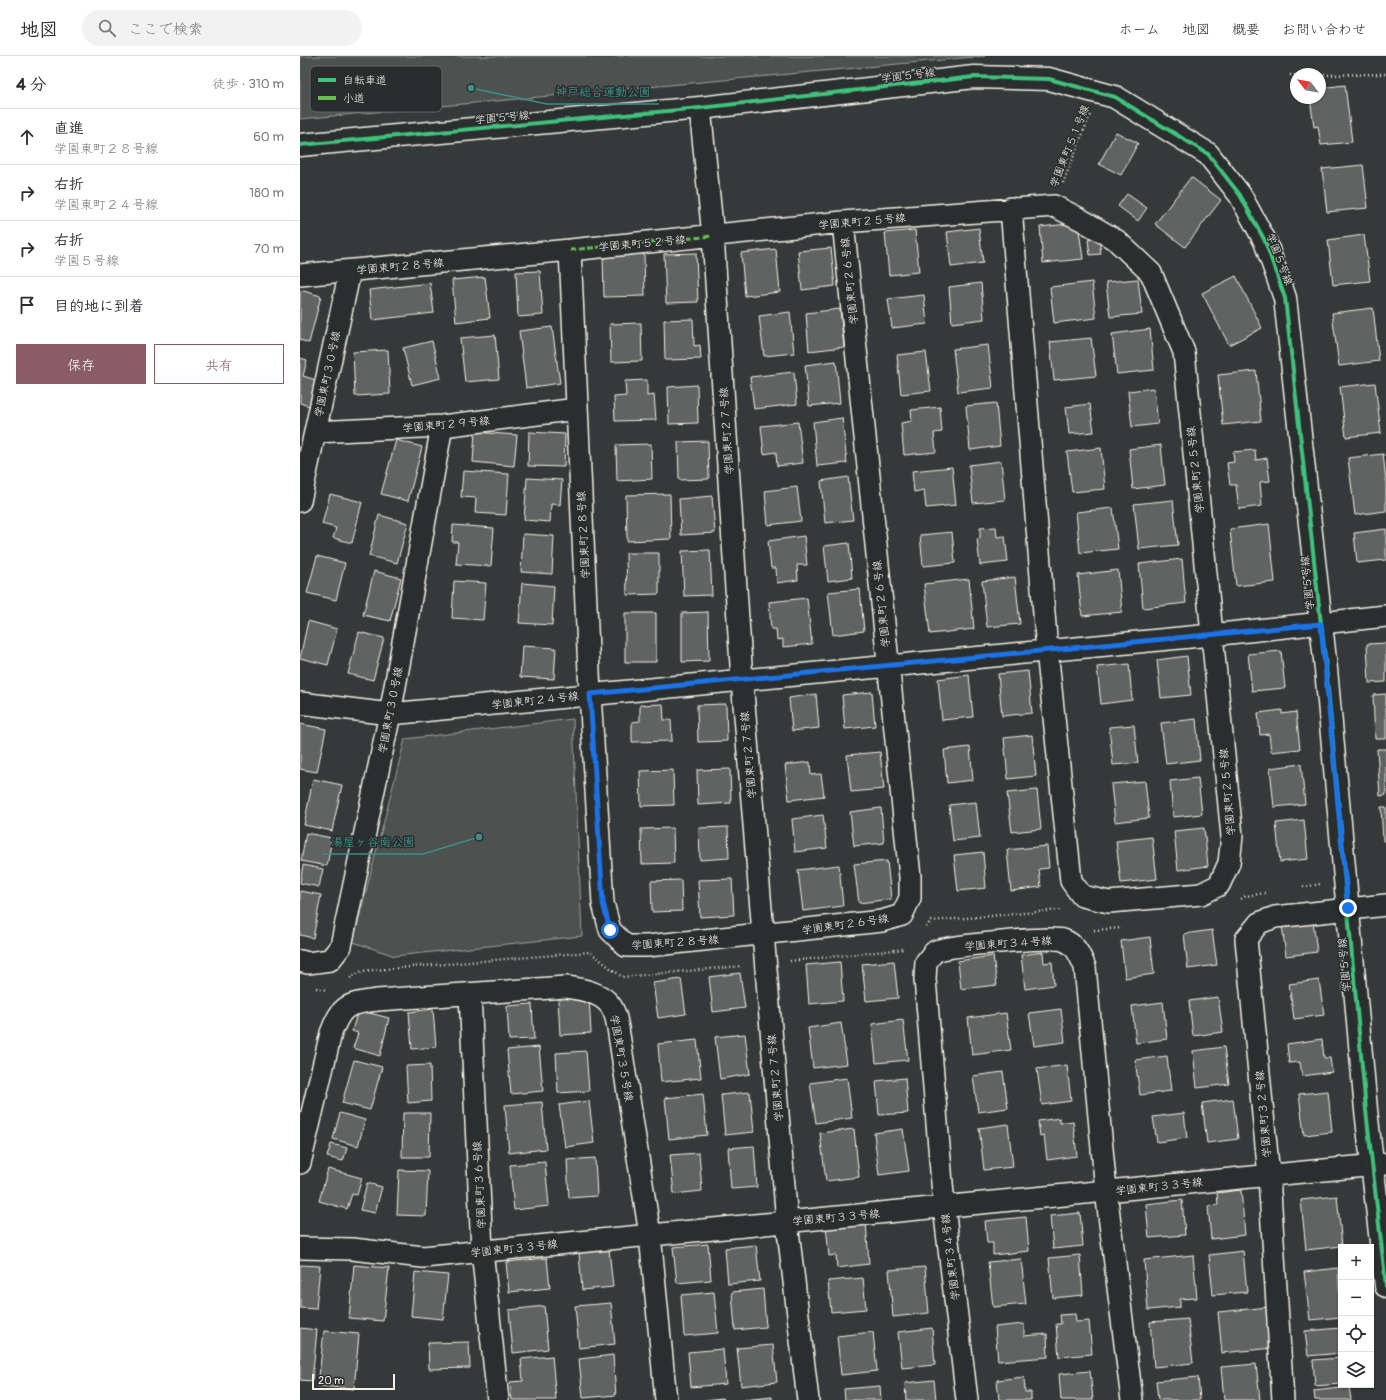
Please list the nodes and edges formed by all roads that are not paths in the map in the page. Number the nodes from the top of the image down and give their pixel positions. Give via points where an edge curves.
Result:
1 (700, 108) junction
2 (300, 144) edge
3 (1011, 208) junction
4 (843, 222) junction
5 (713, 236) junction
6 (570, 250) junction
7 (350, 271) junction
8 (300, 275) edge
9 (577, 409) junction
10 (442, 426) junction
11 (315, 432) junction
12 (300, 501) edge
13 (1386, 616) edge
14 (1321, 624) junction
15 (1211, 635) junction
16 (1047, 650) junction
17 (888, 666) junction
18 (742, 680) junction
19 (590, 694) junction
20 (300, 703) edge
21 (390, 714) junction
22 (1386, 905) edge
23 (1348, 908) junction
24 (763, 934) junction
25 (300, 961) edge
26 (470, 994) junction
27 (300, 1163) edge
28 (1379, 1165) edge
29 (1269, 1176) junction
30 (1106, 1191) junction
31 (944, 1207) junction
32 (787, 1222) junction
33 (650, 1235) junction
34 (300, 1248) edge
35 (482, 1250) junction
36 (1386, 1286) edge
37 (498, 1400) edge
38 (666, 1400) edge
39 (808, 1400) edge
40 (967, 1400) edge
41 (1132, 1400) edge
42 (1282, 1400) edge

1 - 2 street, 学園５号線
1 - 5 street, 学園東町２７号線
1 - 14 street, 学園５号線 via 974,76 1049,80 1114,97 1208,154 1240,195 1265,241 1285,298
3 - 4 street, 学園東町２５号線
3 - 15 street, 学園東町２５号線 via 1054,206 1116,240 1151,273 1184,352
3 - 16 street, 学園東町２５号線
4 - 5 street, 学園東町２５号線
4 - 17 street, 学園東町２６号線
5 - 6 street, 学園東町５２号線
5 - 18 street, 学園東町２７号線
6 - 7 street, 学園東町２８号線
6 - 9 street, 学園東町２８号線
7 - 8 street, 学園東町２８号線
7 - 11 street, 学園東町３０号線
9 - 10 street, 学園東町２９号線
9 - 19 street, 学園東町２８号線
10 - 11 street, 学園東町２９号線
10 - 21 street, 学園東町３０号線
11 - 12 street, 学園東町３０号線
13 - 14 street, 学園東町２４号線
14 - 15 street, 学園東町２４号線
14 - 23 street, 学園５号線
15 - 16 street, 学園東町２４号線
15 - 16 street, 学園東町２５号線 via 1232,836 1229,863 1219,885 1193,895 1109,902 1082,896 1071,881
16 - 17 street, 学園東町２４号線
17 - 18 street, 学園東町２４号線
17 - 24 street, 学園東町２６号線 via 910,877 910,898 905,909 902,915 882,921
18 - 19 street, 学園東町２４号線
18 - 24 street, 学園東町２７号線
19 - 21 street, 学園東町２４号線
19 - 24 street, 学園東町２８号線 via 603,903 610,930 626,946
20 - 21 street, 学園東町２４号線
21 - 25 street, 学園東町３０号線 via 341,946 330,960 308,963
22 - 23 street, 学園東町３２号線
23 - 28 street, 学園５号線 via 1366,1110
23 - 29 street, 学園東町３２号線 via 1275,917 1259,923 1246,939
24 - 32 street, 学園東町２７号線
26 - 27 street, 学園東町３５号線 via 353,1003 338,1014 331,1033
26 - 33 street, 学園東町３５号線 via 566,987 599,995 613,1008
26 - 35 street, 学園東町３６号線
28 - 29 street, 学園東町３３号線
28 - 36 street, 学園５号線
29 - 30 street, 学園東町３３号線
29 - 42 street, 学園東町３２号線
30 - 31 street, 学園東町３３号線
30 - 31 street, 学園東町３４号線 via 1085,967 1078,950 1063,940 1037,939 936,951 926,962 925,979
30 - 41 street, 学園東町３４号線
31 - 32 street, 学園東町３３号線
31 - 40 street, 学園東町３４号線
32 - 33 street, 学園東町３３号線
32 - 39 street, 学園東町２７号線
33 - 35 street, 学園東町３３号線
33 - 38 street, 学園東町３５号線
34 - 35 street, 学園東町３３号線 via 352,1249 423,1257
35 - 37 street, 学園東町３６号線

